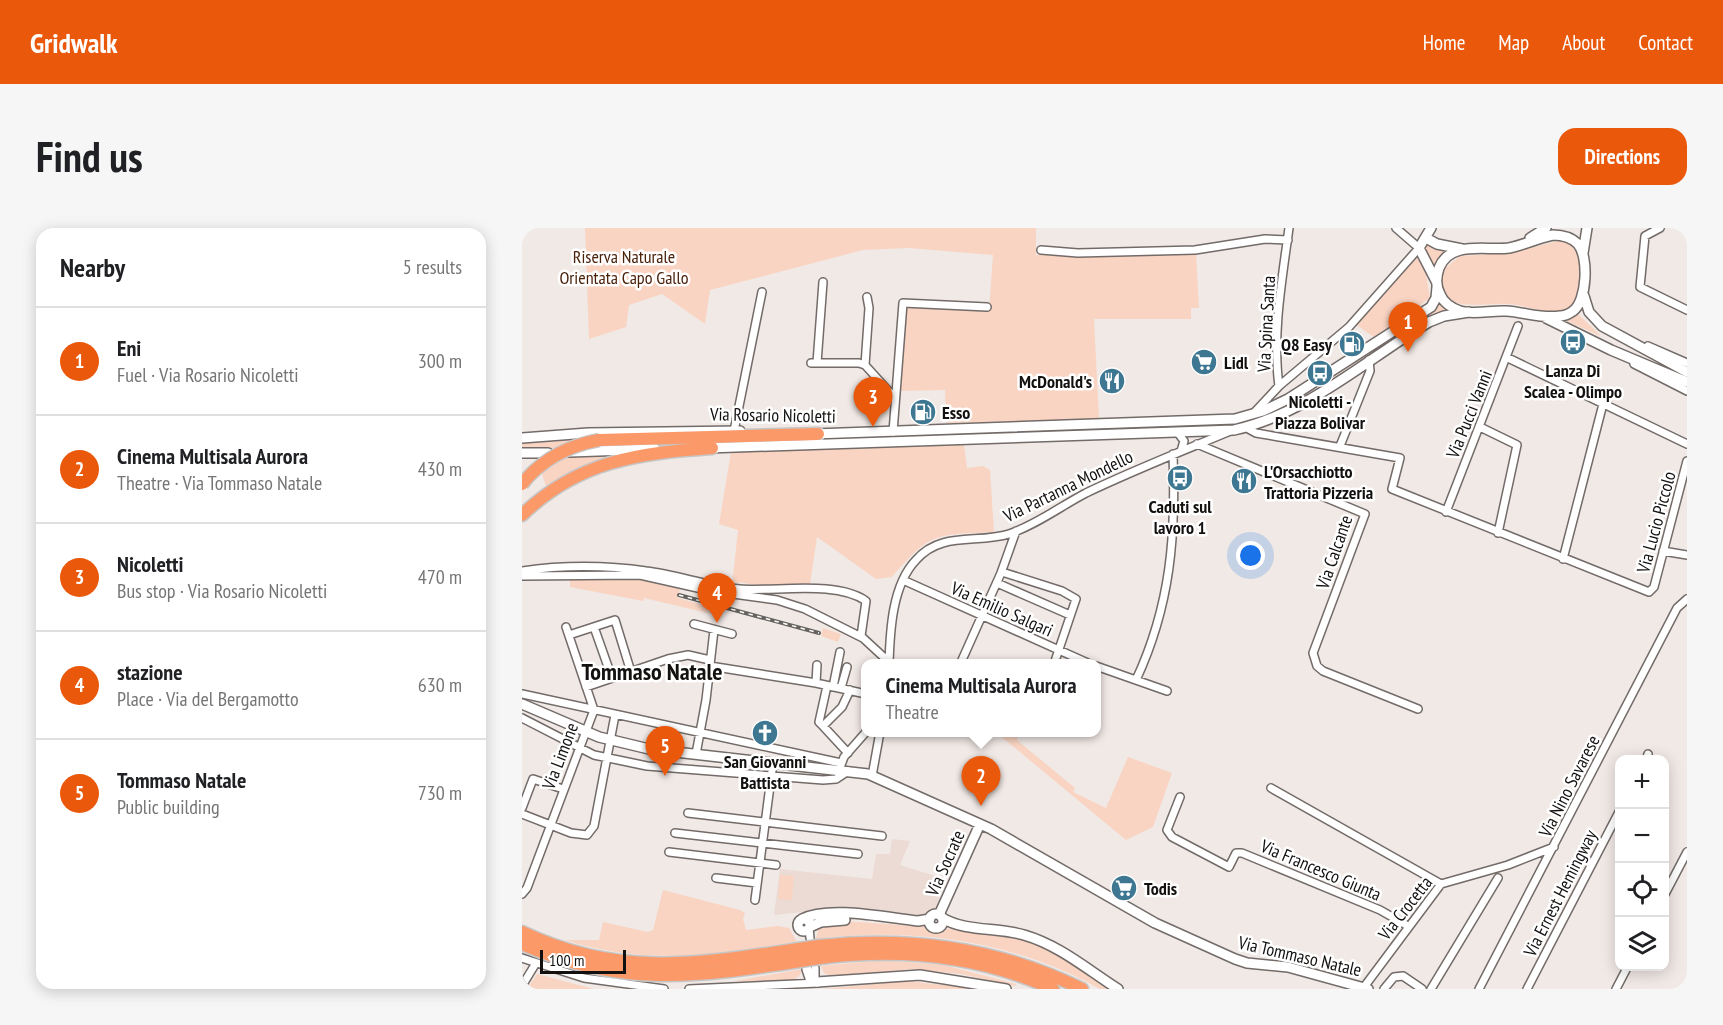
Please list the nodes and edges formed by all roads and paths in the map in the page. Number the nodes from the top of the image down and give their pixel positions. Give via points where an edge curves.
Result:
1 (1289, 228) edge
2 (1396, 228) edge
3 (1431, 228) edge
4 (1546, 228) edge
5 (1587, 228) edge
6 (1660, 228) edge
7 (1426, 238) junction
8 (1288, 240) junction
9 (1514, 247) junction
10 (1419, 248) junction
11 (1464, 249) junction
12 (1041, 250) dead end
13 (1583, 259) junction
14 (823, 282) dead end
15 (1436, 284) junction
16 (762, 292) dead end
17 (1584, 296) junction
18 (867, 297) dead end
19 (987, 307) dead end
20 (1687, 310) edge
21 (1469, 312) junction
22 (1538, 315) junction
23 (1518, 326) dead end
24 (1611, 350) junction
25 (1508, 358) junction
26 (1369, 360) junction
27 (1687, 363) edge
28 (865, 365) junction
29 (1687, 381) edge
30 (1279, 386) junction
31 (1687, 391) edge
32 (894, 397) junction
33 (1603, 404) junction
34 (1252, 415) junction
35 (1093, 425) junction
36 (1059, 426) junction
37 (1245, 427) junction
38 (1480, 427) junction
39 (734, 430) junction
40 (1234, 430) junction
41 (892, 432) junction
42 (1178, 433) junction
43 (818, 434) junction
44 (1089, 436) junction
45 (1060, 437) junction
46 (522, 438) edge
47 (1197, 444) junction
48 (1687, 444) edge
49 (1340, 446) junction
50 (712, 448) junction
51 (1181, 451) junction
52 (570, 452) dead end
53 (522, 453) edge
54 (548, 453) dead end
55 (1173, 454) junction
56 (1687, 461) edge
57 (522, 484) edge
58 (1446, 512) junction
59 (522, 515) edge
60 (1016, 531) junction
61 (1498, 533) junction
62 (1663, 551) junction
63 (1687, 555) edge
64 (1563, 559) junction
65 (522, 571) edge
66 (1002, 572) junction
67 (522, 576) edge
68 (903, 580) junction
69 (997, 583) junction
70 (1687, 599) edge
71 (1070, 615) junction
72 (982, 617) junction
73 (694, 624) dead end
74 (566, 627) dead end
75 (594, 627) junction
76 (714, 630) junction
77 (732, 634) dead end
78 (569, 635) junction
79 (861, 636) junction
80 (876, 649) junction
81 (1059, 651) junction
82 (840, 652) dead end
83 (889, 652) junction
84 (885, 659) edge
85 (889, 659) edge
86 (962, 659) edge
87 (1056, 659) edge
88 (1080, 659) edge
89 (710, 663) junction
90 (817, 665) dead end
91 (847, 668) dead end
92 (1101, 668) edge
93 (631, 672) junction
94 (612, 678) junction
95 (1136, 680) junction
96 (816, 683) junction
97 (586, 687) junction
98 (833, 687) junction
99 (850, 690) junction
100 (1167, 692) dead end
101 (861, 693) edge
102 (522, 694) edge
103 (522, 704) edge
104 (594, 710) junction
105 (1418, 710) dead end
106 (615, 715) junction
107 (522, 718) edge
108 (823, 726) junction
109 (586, 732) junction
110 (700, 733) junction
111 (862, 737) edge
112 (879, 737) edge
113 (610, 741) junction
114 (579, 749) junction
115 (848, 753) junction
116 (696, 754) junction
117 (607, 758) junction
118 (773, 763) junction
119 (843, 768) junction
120 (771, 776) junction
121 (872, 776) junction
122 (1271, 788) dead end
123 (563, 789) junction
124 (1180, 797) dead end
125 (522, 808) edge
126 (688, 813) dead end
127 (522, 814) edge
128 (1615, 820) edge
129 (765, 822) junction
130 (980, 824) junction
131 (550, 825) junction
132 (675, 833) dead end
133 (882, 836) dead end
134 (762, 842) junction
135 (1554, 847) junction
136 (669, 852) dead end
137 (1687, 852) edge
138 (858, 854) dead end
139 (760, 863) junction
140 (776, 865) dead end
141 (716, 878) dead end
142 (1498, 878) dead end
143 (757, 883) junction
144 (1440, 884) junction
145 (1669, 888) edge
146 (522, 894) edge
147 (755, 900) dead end
148 (936, 919) junction
149 (1408, 926) junction
150 (522, 930) edge
151 (522, 944) edge
152 (808, 944) junction
153 (522, 957) edge
154 (536, 963) junction
155 (1625, 971) edge
156 (813, 982) junction
157 (791, 985) junction
158 (522, 986) edge
159 (1366, 988) edge
160 (648, 989) edge
161 (664, 989) edge
162 (688, 989) edge
163 (1006, 989) edge
164 (1053, 989) edge
165 (1082, 989) edge
166 (1118, 989) edge
167 (1384, 989) edge
168 (1422, 989) edge
169 (1431, 989) edge
170 (1479, 989) edge
171 (1527, 989) edge
172 (1616, 989) edge

1 - 8 street, Via Spina Santa
2 - 10 street
3 - 7 main road
4 - 9 main road
5 - 13 main road
6 - 20 street via 1645,236 1640,287
7 - 10 main road
7 - 11 main road
8 - 12 street via 1265,239 1195,250
8 - 30 street, Via Spina Santa via 1278,320
9 - 11 main road
9 - 13 main road via 1562,235 1577,243
10 - 15 main road
10 - 30 street via 1349,327
11 - 15 main road, Via Rosario Nicoletti via 1443,260
13 - 17 main road
14 - 28 street via 814,363
15 - 21 main road via 1447,303
15 - 34 main road, Via Rosario Nicoletti via 1436,298 1427,310 1297,394
16 - 39 street
17 - 22 main road via 1579,306 1566,315
17 - 27 main road via 1592,317 1602,326
18 - 28 street
19 - 32 street via 903,303
21 - 22 main road, Via Rosario Nicoletti
21 - 26 main road, Via Rosario Nicoletti via 1434,319
22 - 24 main road
23 - 25 street, Via Pucci Vanni
24 - 29 main road
24 - 31 street
25 - 33 street
25 - 38 street, Via Pucci Vanni
26 - 37 main road, Via Rosario Nicoletti via 1293,408
26 - 49 street via 1370,370
28 - 32 street
30 - 34 street
32 - 41 street
33 - 48 street
33 - 64 street
34 - 35 main road, Via Rosario Nicoletti via 1212,422
35 - 36 main road, Via Rosario Nicoletti
35 - 44 main road via 1084,429
36 - 41 main road, Via Rosario Nicoletti
36 - 45 main road via 1071,431
37 - 40 main road, Via Rosario Nicoletti
37 - 49 street via 1256,433
38 - 58 street, Via Pucci Vanni
38 - 61 street via 1517,445
39 - 43 main road, Via Rosario Nicoletti
39 - 46 main road, Via Rosario Nicoletti
40 - 42 main road, Via Rosario Nicoletti
40 - 47 street, Via Partanna Mondello
41 - 43 main road, Via Rosario Nicoletti
42 - 44 main road, Via Rosario Nicoletti
42 - 51 street via 1184,441
43 - 57 highway, bridge via 599,440 551,456
44 - 45 main road, Via Rosario Nicoletti
45 - 50 main road, Via Rosario Nicoletti
47 - 51 street, Via Partanna Mondello
47 - 105 street, Via Calcante via 1365,514 1313,653 1323,672
49 - 58 street via 1400,458 1392,489
50 - 52 main road, Via Rosario Nicoletti
50 - 59 highway via 636,455 593,468 555,488
51 - 55 street, Via Partanna Mondello
53 - 54 main road
55 - 60 street, Via Partanna Mondello via 1088,492
55 - 95 street via 1175,523 1170,574 1155,631
56 - 62 street, Via Lucio Piccolo
58 - 61 street
60 - 66 street
60 - 68 street, Via Partanna Mondello via 936,544 916,559
61 - 64 street
62 - 63 street
62 - 64 street, Via Lucio Piccolo via 1652,591 1647,592
65 - 79 street via 628,569 721,587 828,591 866,601
66 - 69 street
66 - 71 street via 1076,599
67 - 79 street via 640,575 781,601
68 - 72 street, Via Emilio Salgari
68 - 83 street, Via Partanna Mondello
69 - 71 street
69 - 72 street
70 - 135 street, Via Nino Savarese via 1677,608
71 - 81 street
72 - 81 street, Via Emilio Salgari
72 - 86 street
73 - 76 street
74 - 78 street, Via Limone
75 - 78 street
75 - 93 street via 615,620
75 - 94 street
76 - 77 street
76 - 89 street
78 - 97 street, Via Limone
79 - 80 street
80 - 83 street
80 - 84 street
81 - 87 street
81 - 88 street, Via Emilio Salgari
82 - 98 street
83 - 85 street, Via Partanna Mondello
89 - 93 street via 688,655
89 - 96 street
89 - 110 street
90 - 96 street
91 - 98 street
92 - 95 street
93 - 94 street
94 - 97 street
95 - 100 street
96 - 98 street
97 - 104 street, Via Limone
98 - 99 street
98 - 108 street via 819,722
99 - 101 street
99 - 108 street via 842,707
102 - 104 street
103 - 109 main road, Via Tommaso Natale
104 - 106 street
104 - 109 street, Via Limone
106 - 110 street
106 - 113 street
107 - 114 street
108 - 115 street
109 - 113 main road, Via Tommaso Natale
109 - 114 street, Via Limone
110 - 116 street
110 - 119 street
111 - 115 street
112 - 121 street
113 - 116 main road, Via Tommaso Natale
113 - 117 street
114 - 117 street
114 - 123 street, Via Limone
115 - 119 street
116 - 118 main road, Via Tommaso Natale
117 - 120 street via 670,768
117 - 131 street via 594,826 587,835
118 - 119 main road, Via Tommaso Natale
118 - 120 street
119 - 120 street via 836,779
119 - 121 main road, Via Tommaso Natale
120 - 129 street
121 - 130 main road, Via Tommaso Natale
122 - 144 street
123 - 125 street via 533,779
123 - 131 street, Via Limone
124 - 149 street, Via Francesco Giunta via 1168,835 1229,867 1236,853 1242,853 1380,910
126 - 129 street
127 - 131 street
128 - 171 street, Via Ernest Hemingway
129 - 133 street
129 - 134 street
130 - 148 main road, Via Socrate
130 - 159 main road, Via Tommaso Natale via 1155,923 1234,959 1288,967
131 - 146 street, Via Limone
132 - 134 street
134 - 138 street
134 - 139 street
135 - 144 street, Via Crocetta
135 - 170 street, Via Nino Savarese
136 - 139 street
137 - 145 street
139 - 140 street
139 - 143 street
141 - 143 street
142 - 169 street
143 - 147 street
144 - 149 street, Via Crocetta
148 - 152 main road via 821,922
148 - 166 main road via 1039,940
149 - 159 street, Via Crocetta
150 - 152 highway via 541,940 611,960 668,965 715,962
151 - 152 highway via 588,967 654,976 707,975
152 - 156 main road
152 - 157 street via 803,979
152 - 164 highway via 846,955 946,958
152 - 165 highway via 884,942 948,946 1006,960
153 - 154 street
154 - 158 street
154 - 160 street via 584,978
155 - 172 street
156 - 157 street
156 - 163 main road via 920,975
157 - 162 street
160 - 161 street
167 - 168 street via 1394,977 1403,976

